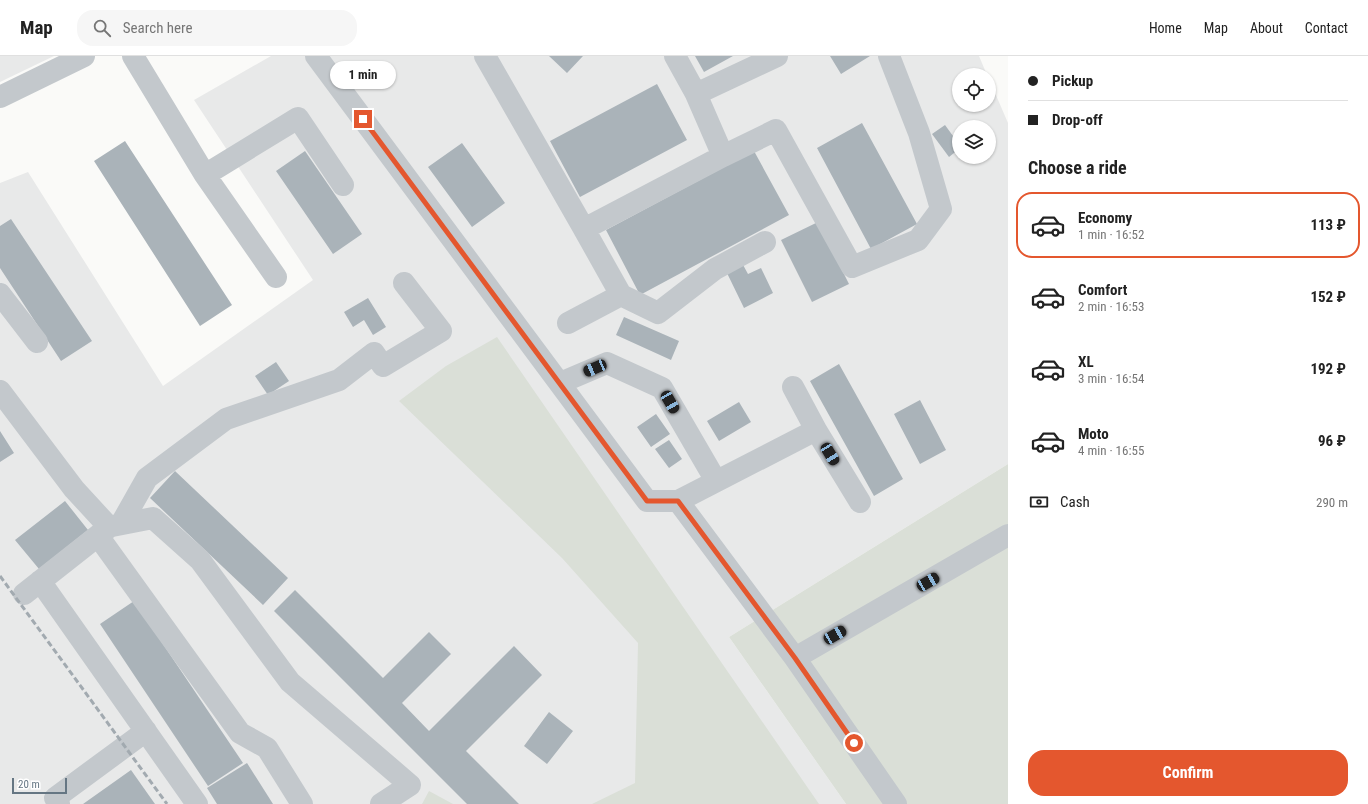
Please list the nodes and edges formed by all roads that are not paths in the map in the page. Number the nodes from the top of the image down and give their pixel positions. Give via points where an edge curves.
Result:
1 (84, 56) edge
2 (133, 56) edge
3 (316, 56) edge
4 (485, 56) edge
5 (675, 56) edge
6 (777, 56) edge
7 (890, 56) edge
8 (696, 94) junction
9 (0, 97) edge
10 (723, 156) junction
11 (206, 175) junction
12 (342, 185) dead end
13 (584, 229) junction
14 (765, 242) dead end
15 (276, 277) dead end
16 (404, 283) dead end
17 (0, 294) edge
18 (622, 294) junction
19 (568, 323) dead end
20 (37, 342) dead end
21 (560, 383) junction
22 (793, 387) dead end
23 (0, 391) edge
24 (816, 430) junction
25 (716, 481) junction
26 (678, 501) junction
27 (860, 502) dead end
28 (109, 529) junction
29 (1008, 535) edge
30 (795, 658) junction
31 (146, 731) junction
32 (59, 804) edge
33 (197, 804) edge
34 (302, 804) edge
35 (382, 804) edge
36 (896, 804) edge

1 - 9 street
2 - 11 street
3 - 21 street
4 - 13 street
5 - 8 street
6 - 8 street
7 - 10 street via 919,133 941,209 918,240 852,267 776,130
8 - 10 street
10 - 13 street
11 - 12 street via 298,118
11 - 15 street
13 - 18 street
14 - 18 street via 715,269 658,313
16 - 28 street via 441,331 383,366 374,353 339,380 226,419 147,478
17 - 20 street
18 - 19 street
21 - 25 street via 607,363 662,388
21 - 26 street via 647,501
22 - 24 street
23 - 28 street via 74,489
24 - 25 street
24 - 27 street
25 - 26 street
26 - 30 street
28 - 31 street via 32,587
28 - 34 street via 240,733 267,748
28 - 35 street via 153,518 200,560 290,682 410,785
29 - 30 street
30 - 36 street
31 - 32 street via 55,798
31 - 33 street

